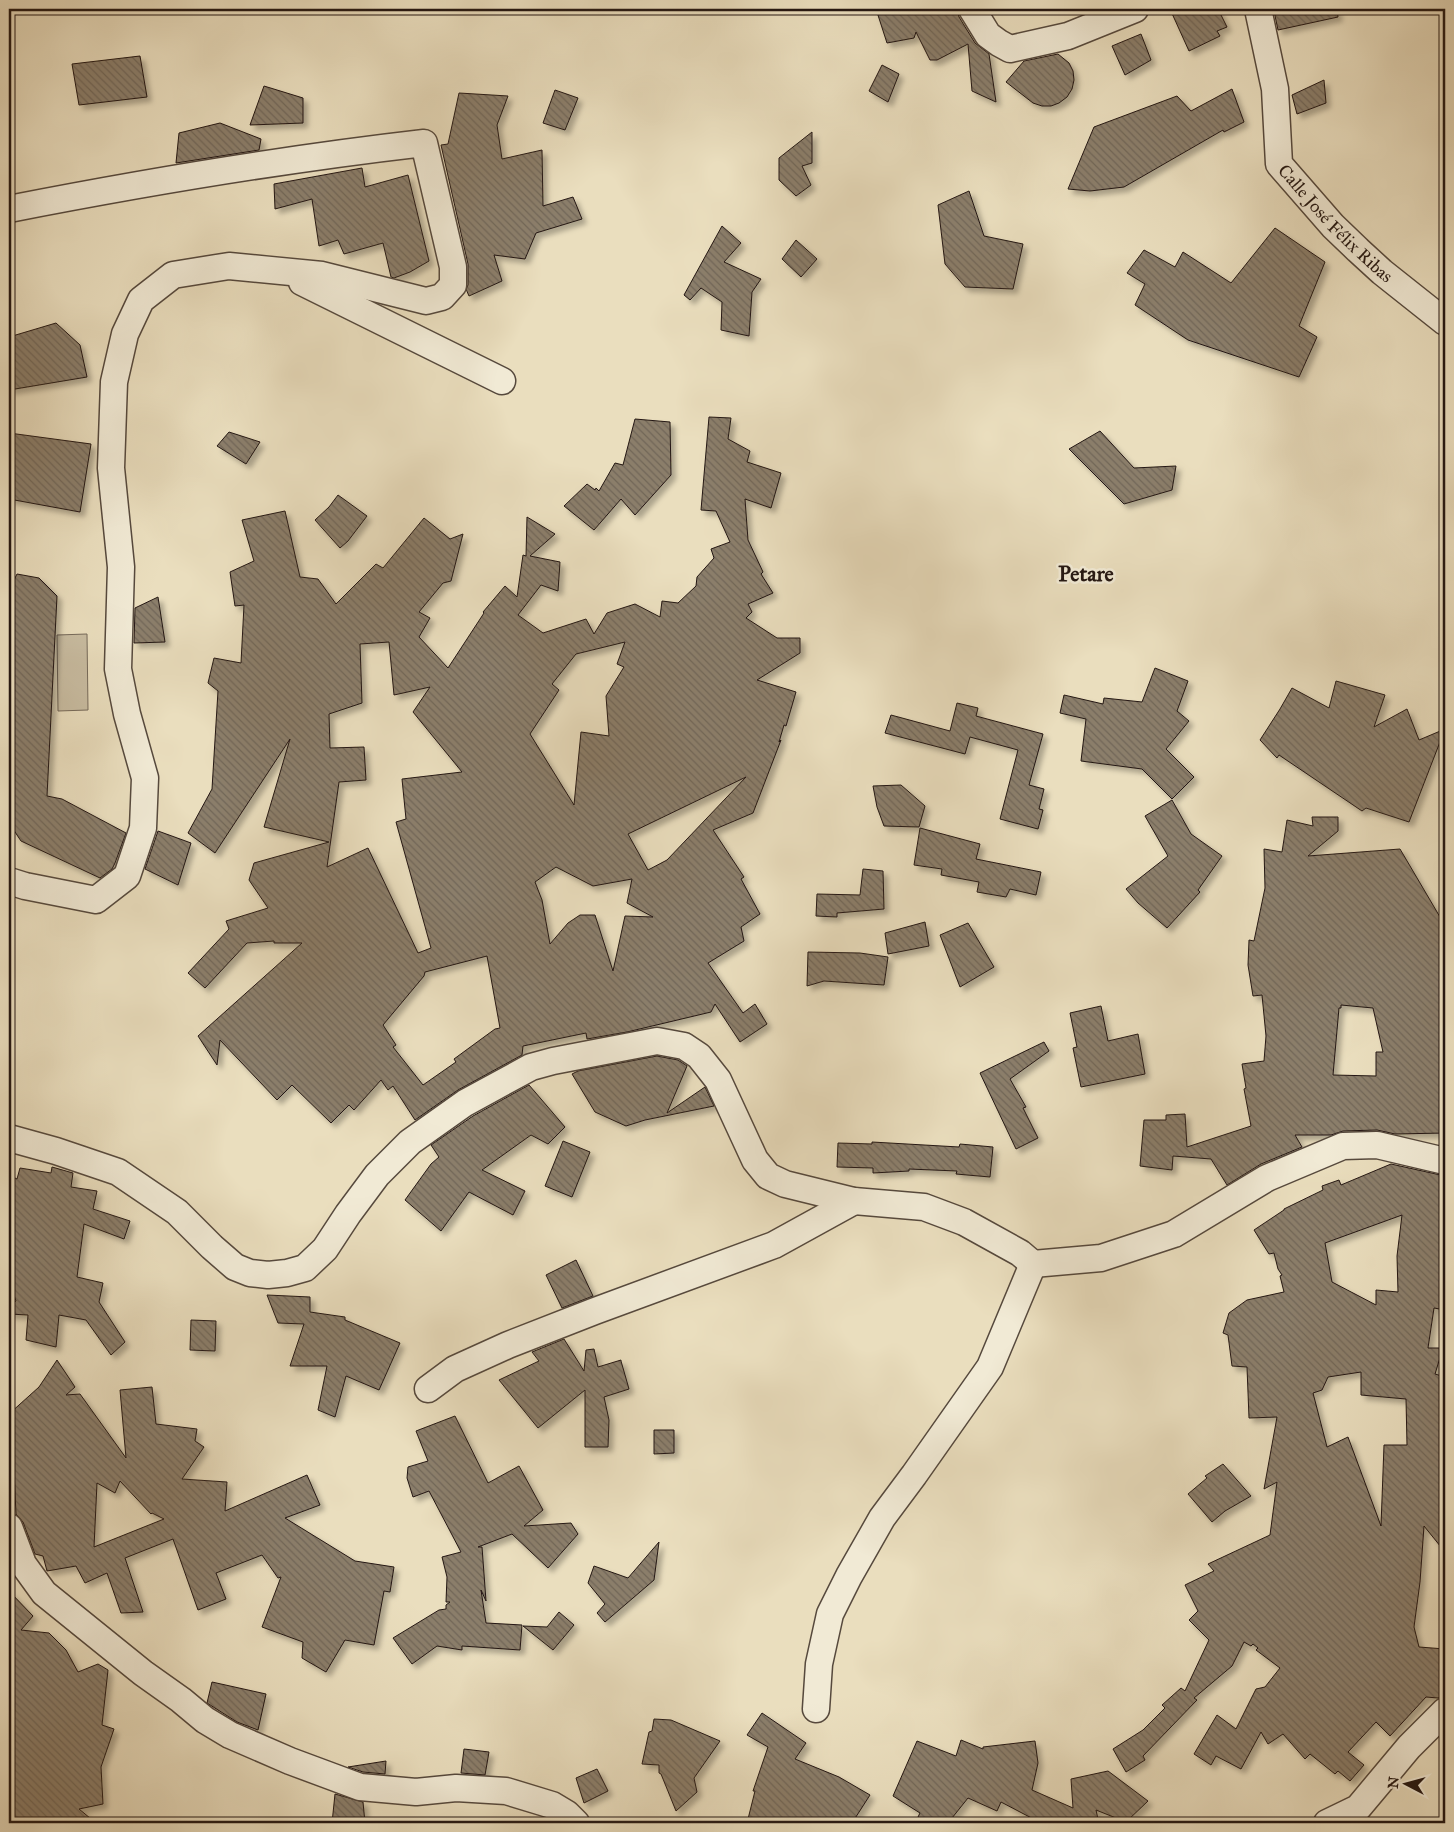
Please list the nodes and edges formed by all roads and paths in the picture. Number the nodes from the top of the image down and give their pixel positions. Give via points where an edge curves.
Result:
1 (972, 9) edge
2 (1135, 9) edge
3 (1258, 9) edge
4 (9, 209) edge
5 (283, 273) junction
6 (1445, 322) edge
7 (502, 381) dead end
8 (9, 881) edge
9 (9, 1138) edge
10 (1445, 1161) edge
11 (854, 1200) junction
12 (1033, 1264) junction
13 (428, 1389) dead end
14 (9, 1527) edge
15 (816, 1709) dead end
16 (1445, 1711) edge
17 (576, 1823) edge
18 (1327, 1823) edge

1 - 2 street via 988,35 1010,49 1068,36
3 - 6 street, Calle José Félix Ribas via 1275,89 1279,164 1358,250
4 - 5 street via 128,186 424,143 453,267 453,285 442,297 426,301 322,276
5 - 7 street
5 - 8 street via 229,266 173,275 141,300 126,334 114,382 111,468 121,566 118,669 145,778 143,828 127,876 96,900
9 - 11 street via 118,1172 177,1212 235,1267 250,1273 287,1273 305,1268 326,1249 377,1175 410,1142 465,1103 531,1067 657,1041 684,1046 698,1056 718,1080 756,1160 768,1176 785,1184
10 - 12 street via 1376,1145 1343,1146 1266,1178 1174,1234 1101,1258
11 - 12 street via 924,1207 964,1222 1020,1253
11 - 13 street via 774,1246 508,1345 455,1369
12 - 15 street via 990,1367 882,1518 830,1614 819,1664
14 - 17 street via 22,1564 44,1593 143,1673 230,1735 360,1787 416,1792 456,1788 506,1791 552,1805
16 - 18 street via 1358,1808

